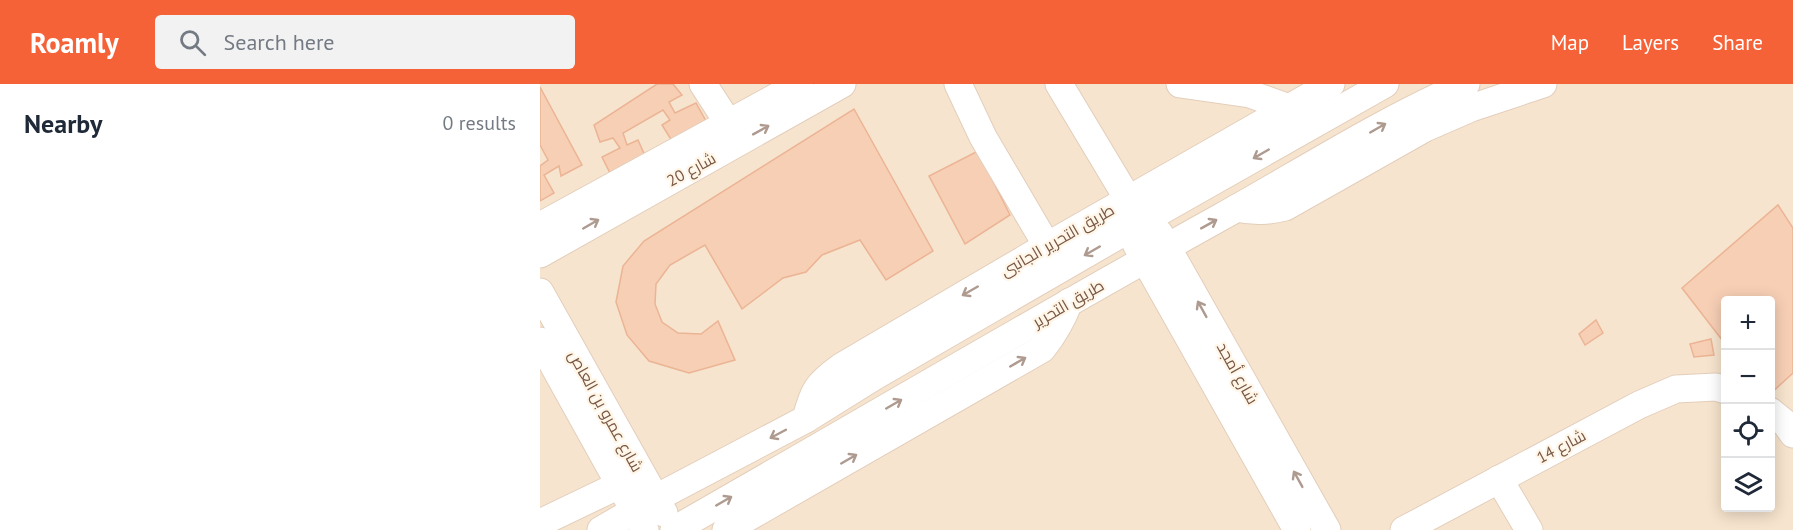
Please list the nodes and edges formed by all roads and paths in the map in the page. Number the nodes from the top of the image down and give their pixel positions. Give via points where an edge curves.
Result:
1 (703, 84) edge
2 (800, 84) edge
3 (842, 84) edge
4 (958, 84) edge
5 (1059, 84) edge
6 (1180, 84) edge
7 (1331, 84) edge
8 (1385, 84) edge
9 (1466, 84) edge
10 (1543, 84) edge
11 (1296, 119) junction
12 (729, 124) junction
13 (1128, 199) junction
14 (1238, 208) junction
15 (1139, 224) junction
16 (540, 226) edge
17 (1047, 246) junction
18 (1156, 253) junction
19 (540, 254) edge
20 (540, 292) edge
21 (1069, 302) junction
22 (540, 341) edge
23 (1721, 389) edge
24 (806, 419) junction
25 (1500, 479) junction
26 (632, 480) junction
27 (645, 513) edge
28 (540, 524) edge
29 (601, 530) edge
30 (673, 530) edge
31 (726, 530) edge
32 (1297, 530) edge
33 (1327, 530) edge
34 (1404, 530) edge
35 (1529, 530) edge

1 - 12 street
2 - 12 street, شارع 20
19 -> 3 street, شارع 20
4 - 17 street via 983,137
5 - 13 street
6 - 11 street via 1250,94
7 - 11 street, طريق التحرير الجانبى
8 - 11 street, طريق التحرير
14 -> 9 street, طريق التحرير via 1398,116
10 - 14 street via 1425,128 1285,207 1269,211
11 - 13 street, طريق التحرير الجانبى
11 -> 15 street, طريق التحرير
12 - 16 street, شارع 20
13 - 17 street, طريق التحرير الجانبى
18 -> 14 street, طريق التحرير
15 - 18 street, شارع أمجد
15 -> 24 street, طريق التحرير
17 -> 24 street, طريق التحرير الجانبى via 841,367 823,380 811,398
18 - 21 street, طريق التحرير
18 - 32 street, شارع أمجد
33 -> 18 street, شارع أمجد
20 - 26 street, شارع عمرو بن العاص
30 -> 21 street, طريق التحرير
31 -> 21 street via 1042,349 1063,319
22 - 26 street, شارع عمرو بن العاص
23 - 25 street, شارع 14 via 1676,389
24 -> 27 street, طريق التحرير
25 - 34 street, شارع 14
25 - 35 street
26 - 27 street, شارع عمرو بن العاص
26 - 28 street
27 - 29 street, طريق التحرير
27 - 30 street, شارع عمرو بن العاص

